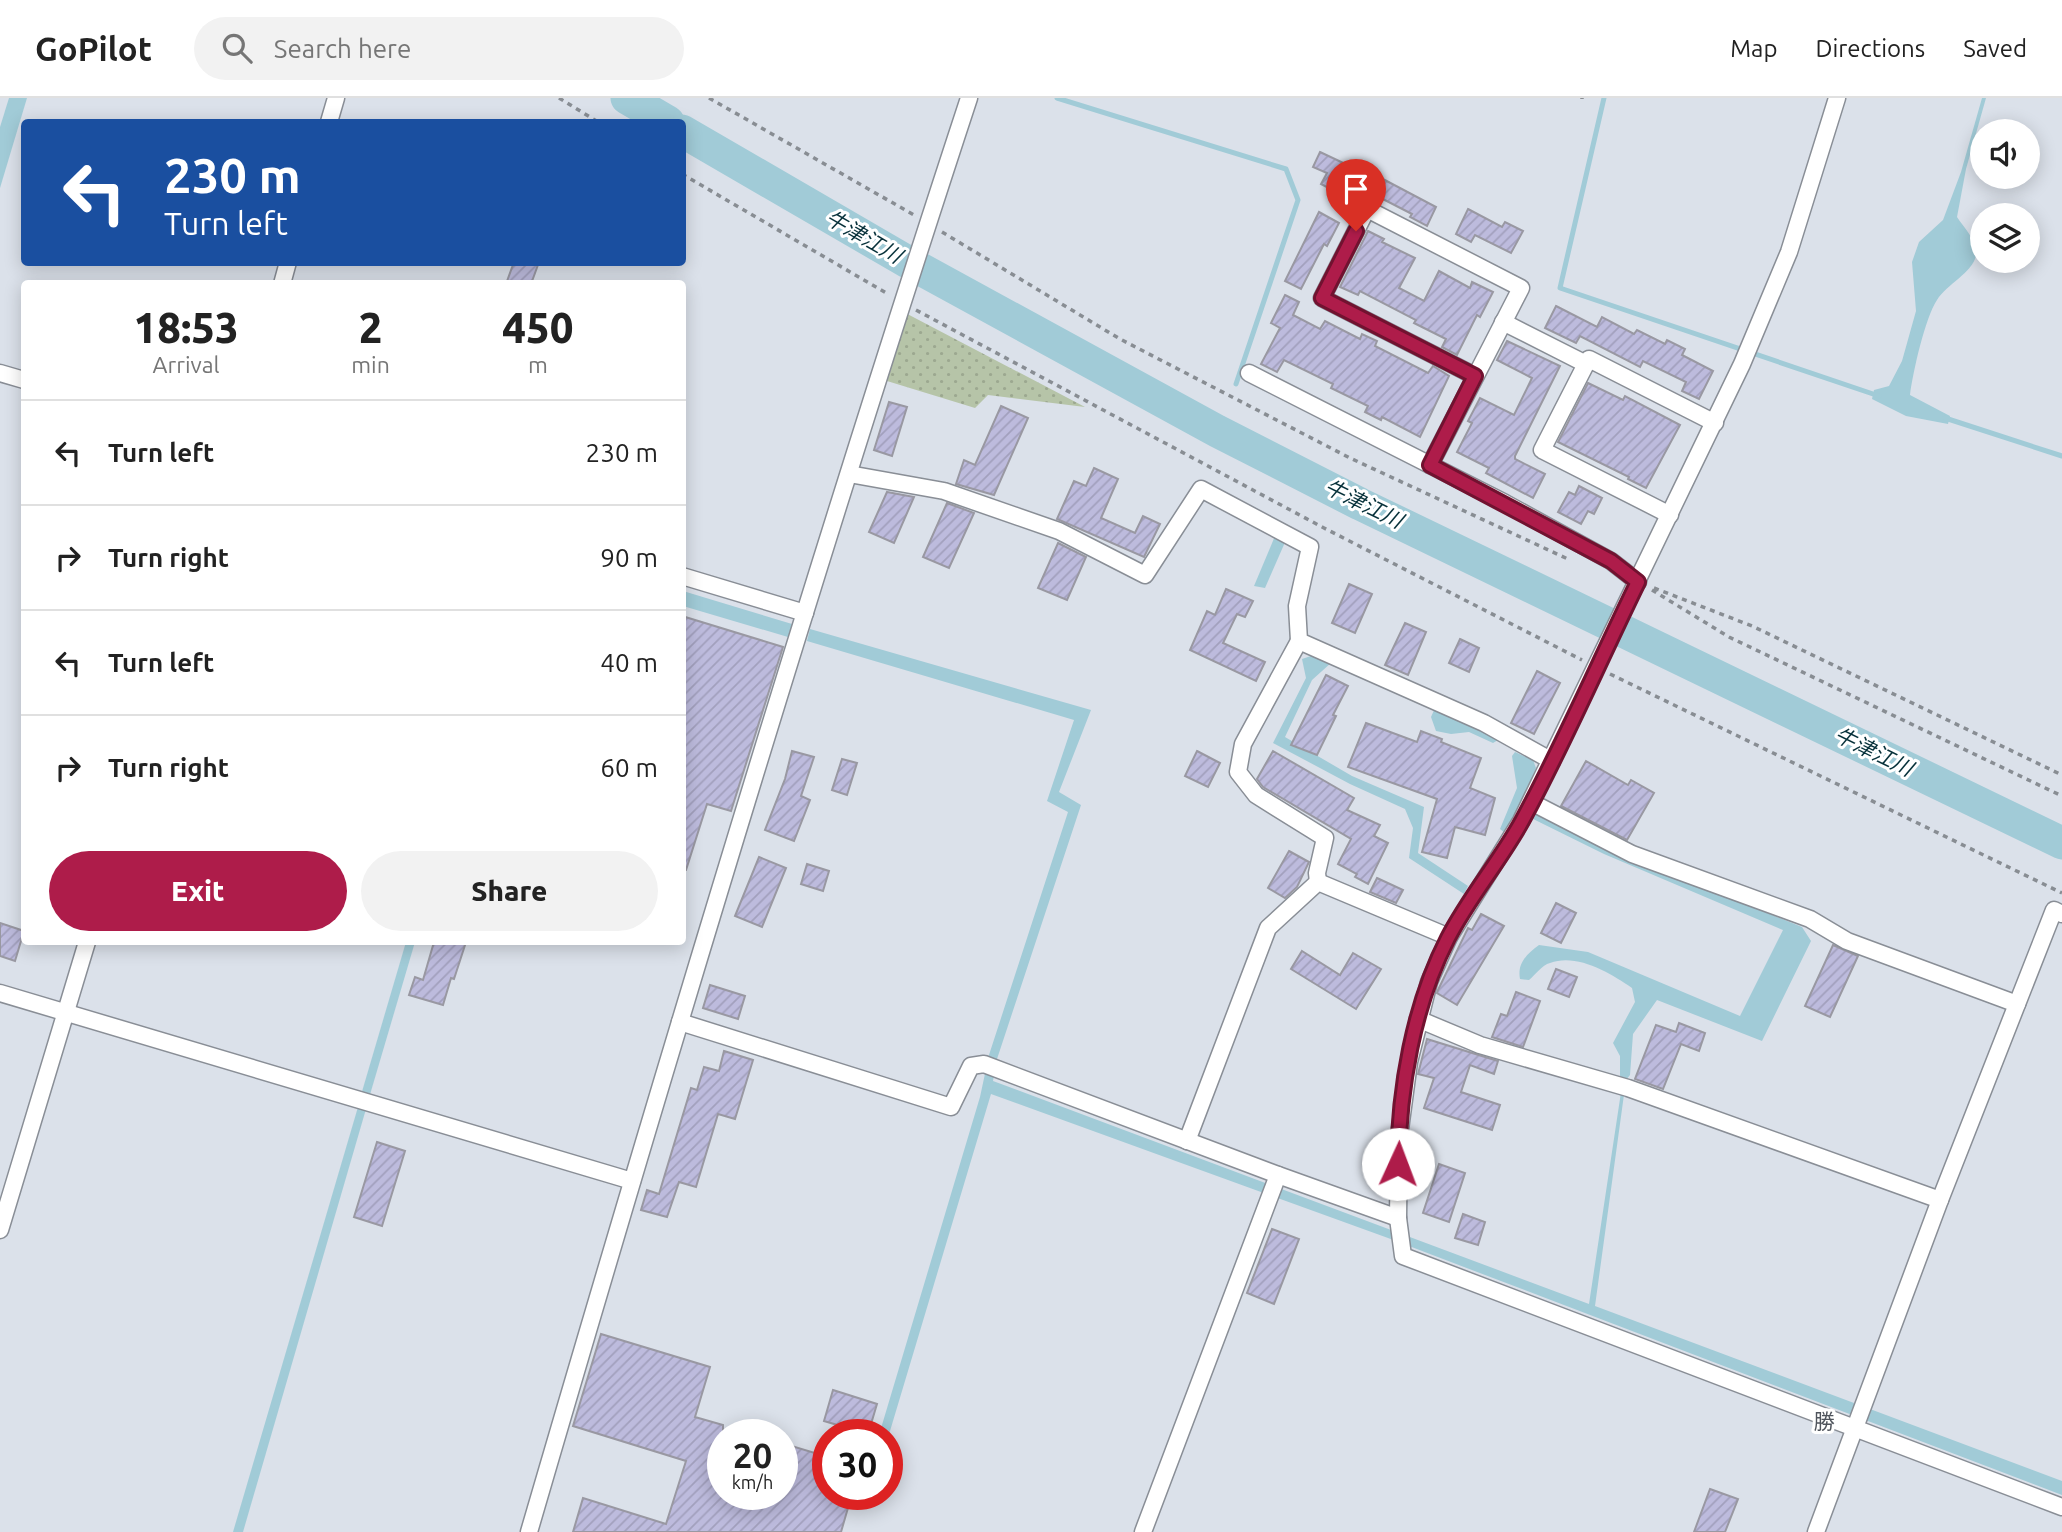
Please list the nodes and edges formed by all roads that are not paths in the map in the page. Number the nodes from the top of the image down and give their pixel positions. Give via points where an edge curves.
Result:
1 (336, 98) edge
2 (969, 98) edge
3 (1837, 98) edge
4 (330, 119) edge
5 (1503, 322) junction
6 (1586, 364) junction
7 (0, 373) edge
8 (1249, 373) dead end
9 (1475, 376) junction
10 (21, 379) edge
11 (1714, 423) junction
12 (1430, 465) junction
13 (849, 474) junction
14 (1670, 515) junction
15 (686, 577) edge
16 (1638, 582) junction
17 (806, 613) junction
18 (1299, 641) junction
19 (1552, 761) junction
20 (1531, 802) junction
21 (1318, 882) junction
22 (2062, 914) edge
23 (1449, 937) junction
24 (86, 945) edge
25 (0, 993) edge
26 (2017, 1004) junction
27 (66, 1013) junction
28 (1418, 1019) junction
29 (680, 1022) junction
30 (1187, 1141) junction
31 (1278, 1175) junction
32 (632, 1181) junction
33 (1940, 1200) junction
34 (1398, 1223) junction
35 (0, 1230) edge
36 (1855, 1429) junction
37 (2062, 1507) edge
38 (529, 1532) edge
39 (1143, 1532) edge
40 (1816, 1532) edge

1 - 4 street
2 - 13 street
3 - 11 street via 1789,252
5 - 6 street
5 - 9 street
5 - 9 street via 1521,288 1367,209 1322,298
6 - 11 street via 1588,359
6 - 14 street via 1542,450
7 - 10 street
8 - 12 street
9 - 12 street
11 - 14 street
12 - 16 street via 1611,561
13 - 17 street
13 - 18 street via 944,491 1059,531 1144,575 1202,489 1310,547 1297,606
14 - 16 street
15 - 17 street
16 - 19 street
17 - 29 street
18 - 19 street via 1484,723
18 - 21 street via 1242,744 1238,772 1256,795 1325,838
19 - 20 street
20 - 23 street
20 - 26 street via 1632,854 1810,919 1847,941
21 - 23 street
21 - 30 street via 1268,928
22 - 26 street via 2054,910
23 - 28 street
24 - 27 street
25 - 27 street
26 - 33 street
27 - 32 street
27 - 35 street
28 - 33 street via 1480,1045 1624,1087
28 - 34 street via 1399,1137
29 - 30 street via 951,1107 971,1066 984,1064
29 - 32 street
30 - 31 street
31 - 34 street
31 - 39 street
32 - 38 street
33 - 36 street
34 - 36 street via 1403,1256
36 - 37 street
36 - 40 street

